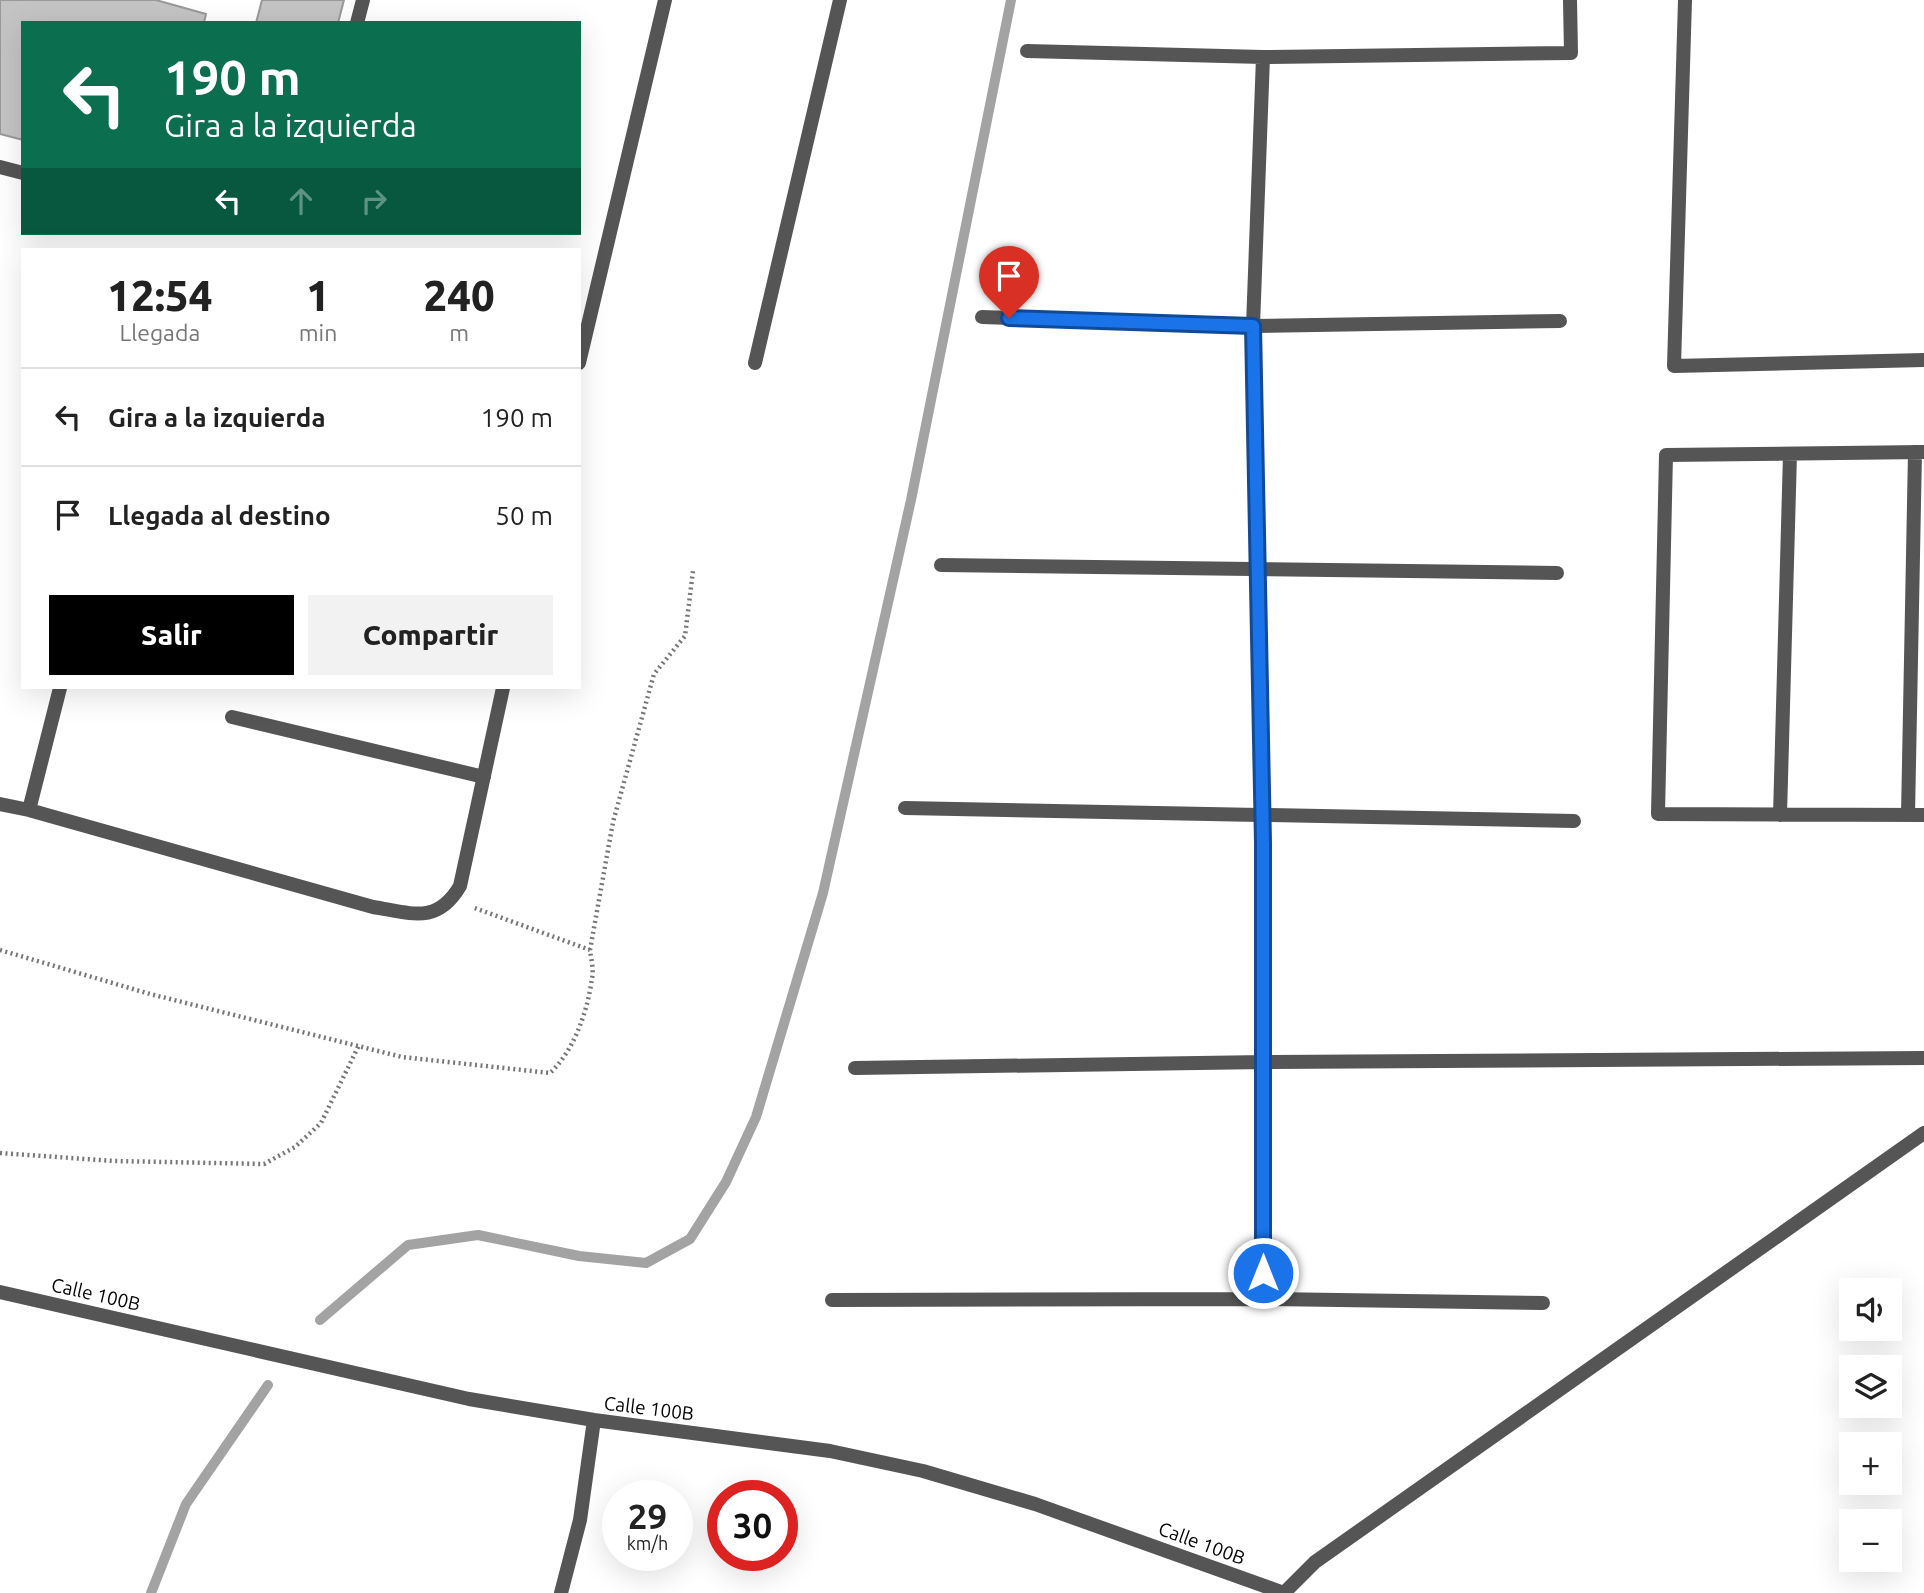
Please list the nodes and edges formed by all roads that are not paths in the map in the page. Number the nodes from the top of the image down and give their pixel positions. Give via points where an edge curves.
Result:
1 (363, 0) edge
2 (664, 0) edge
3 (840, 0) edge
4 (1570, 0) edge
5 (1685, 0) edge
6 (358, 21) edge
7 (1027, 51) dead end
8 (1263, 57) junction
9 (0, 167) edge
10 (21, 172) edge
11 (982, 317) dead end
12 (1560, 321) dead end
13 (1253, 326) junction
14 (582, 339) edge
15 (1924, 359) edge
16 (755, 363) dead end
17 (1919, 452) edge
18 (1790, 454) junction
19 (941, 565) dead end
20 (1256, 568) junction
21 (1557, 573) dead end
22 (60, 689) edge
23 (503, 689) edge
24 (232, 717) dead end
25 (484, 777) junction
26 (0, 804) edge
27 (905, 808) dead end
28 (29, 810) junction
29 (1780, 815) junction
30 (1908, 815) junction
31 (1262, 816) junction
32 (1924, 816) edge
33 (1574, 821) dead end
34 (1924, 1059) edge
35 (1265, 1062) junction
36 (855, 1068) dead end
37 (1924, 1133) edge
38 (0, 1292) edge
39 (1263, 1299) junction
40 (832, 1300) dead end
41 (1543, 1303) dead end
42 (594, 1420) junction
43 (561, 1593) edge
44 (1284, 1593) edge

1 - 6 street
2 - 14 street
3 - 16 street
4 - 8 street via 1571,53
5 - 15 street via 1674,366
7 - 8 street
8 - 13 street
9 - 10 street
11 - 13 street
12 - 13 street
13 - 20 street
17 - 18 street
17 - 30 street
18 - 29 street
18 - 29 street via 1666,455 1658,814
19 - 20 street
20 - 21 street
20 - 31 street
22 - 28 street
23 - 25 street
24 - 25 street
25 - 28 street via 460,886 439,910 424,915 373,906
26 - 28 street
27 - 31 street
29 - 30 street
30 - 32 street
31 - 33 street
31 - 35 street
34 - 35 street
35 - 36 street
35 - 39 street
37 - 44 street via 1315,1562
38 - 42 street, Calle 100B via 469,1399
39 - 40 street
39 - 41 street
42 - 43 street via 580,1520
42 - 44 street, Calle 100B via 830,1451 923,1471 1035,1504

